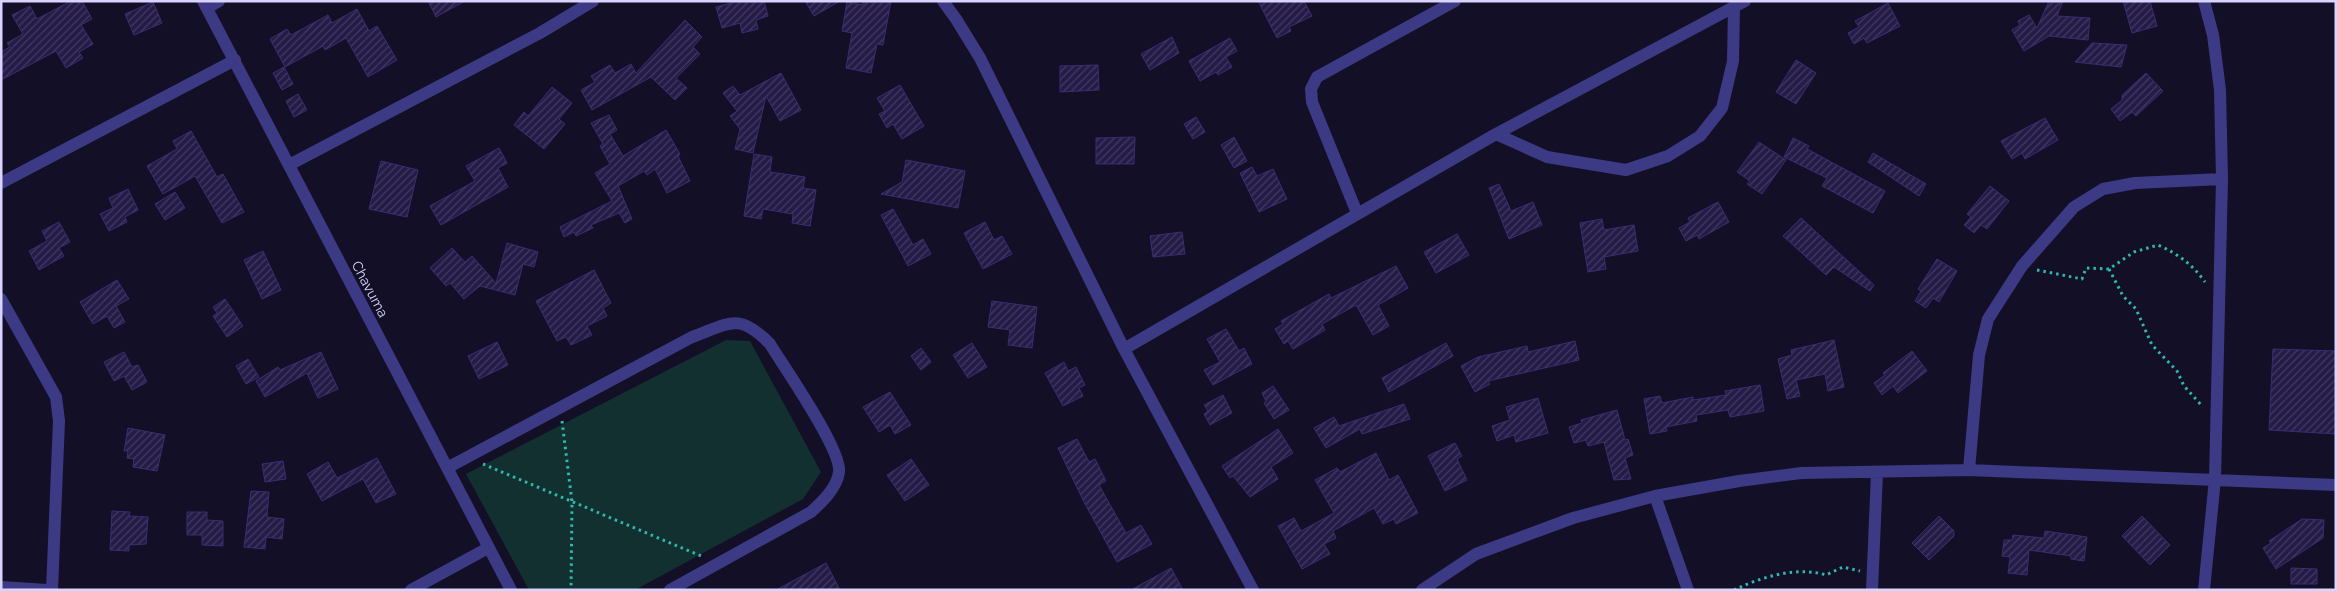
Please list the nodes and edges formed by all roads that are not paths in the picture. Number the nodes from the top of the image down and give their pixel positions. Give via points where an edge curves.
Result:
1 (219, 1) edge
2 (593, 1) edge
3 (943, 1) edge
4 (1455, 1) edge
5 (2204, 1) edge
6 (1740, 4) edge
7 (205, 5) edge
8 (235, 60) junction
9 (1496, 134) junction
10 (289, 165) junction
11 (2222, 179) junction
12 (1, 183) edge
13 (1358, 213) junction
14 (1, 299) edge
15 (1124, 350) junction
16 (447, 468) junction
17 (1969, 470) junction
18 (1877, 473) junction
19 (2215, 479) junction
20 (2336, 485) edge
21 (1655, 496) junction
22 (488, 548) junction
23 (1, 587) edge
24 (18, 589) edge
25 (47, 590) edge
26 (52, 590) edge
27 (411, 590) edge
28 (511, 590) edge
29 (670, 590) edge
30 (1253, 590) edge
31 (1422, 590) edge
32 (1688, 590) edge
33 (1872, 590) edge
34 (2204, 590) edge

1 - 7 street
2 - 10 street via 540,33
3 - 15 street via 980,58
4 - 13 street via 1317,77 1311,89 1312,102
5 - 11 street via 2220,90
6 - 9 street
6 - 9 street via 1733,61 1722,108 1700,136 1668,156 1626,170 1617,169 1547,157
7 - 8 street, Chavuma
8 - 10 street, Chavuma
8 - 12 street
9 - 13 street
10 - 16 street, Chavuma
11 - 17 street via 2134,183 2103,189 2074,207 2022,266 1988,320 1979,355
11 - 19 street
13 - 15 street
14 - 26 street via 56,397 59,420
15 - 30 street
16 - 22 street, Chavuma
16 - 29 street via 692,337 728,323 745,324 756,330 770,344 834,448 840,472 829,494 811,512
17 - 18 street
17 - 19 street
18 - 21 street via 1801,473 1740,480
18 - 33 street
19 - 20 street
19 - 34 street
21 - 31 street via 1573,518 1476,554
21 - 32 street
22 - 27 street
22 - 28 street, Chavuma
23 - 24 street
24 - 25 street

